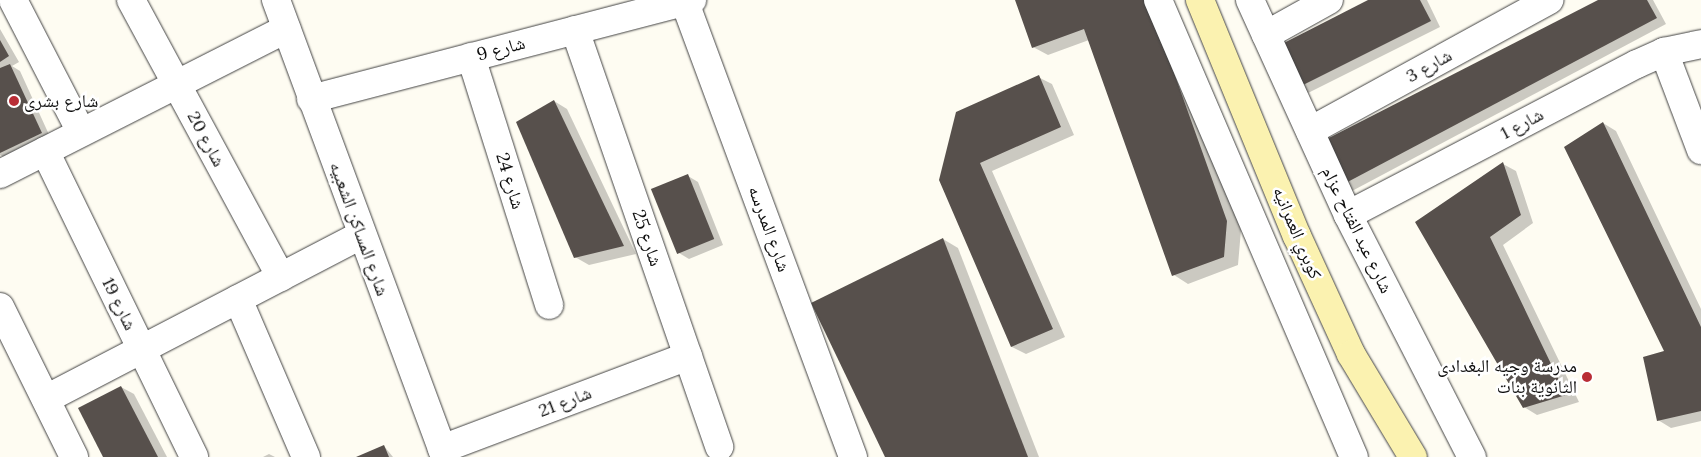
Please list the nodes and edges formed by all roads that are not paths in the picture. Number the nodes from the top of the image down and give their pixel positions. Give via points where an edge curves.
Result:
1 (14, 0) edge
2 (131, 0) edge
3 (276, 0) edge
4 (1158, 0) edge
5 (1200, 0) edge
6 (1250, 0) edge
7 (1329, 0) edge
8 (1549, 0) edge
9 (687, 1) edge
10 (286, 29) junction
11 (574, 30) junction
12 (1266, 35) junction
13 (1701, 44) edge
14 (1664, 52) junction
15 (471, 57) junction
16 (176, 84) junction
17 (311, 99) junction
18 (1310, 131) junction
19 (81, 132) junction
20 (1701, 150) edge
21 (45, 151) junction
22 (0, 174) edge
23 (1348, 215) junction
24 (362, 235) junction
25 (281, 277) junction
26 (238, 299) junction
27 (549, 305) dead end
28 (0, 307) edge
29 (141, 350) junction
30 (688, 356) junction
31 (46, 399) junction
32 (719, 447) dead end
33 (443, 453) edge
34 (74, 457) edge
35 (194, 457) edge
36 (306, 457) edge
37 (853, 457) edge
38 (1354, 457) edge
39 (1413, 457) edge
40 (1472, 457) edge

1 - 19 street
2 - 16 street, شارع 20
3 - 10 street, شارع المساكن الشعبيه
4 - 38 street
5 - 39 street, كوبري العمرانيه via 1297,236 1351,354
6 - 12 street, شارع عبد الفتاح عزام
7 - 12 street
8 - 18 street, شارع 3
9 - 11 street, شارع 9
9 - 37 street, شارع المدرسه
10 - 16 street
10 - 17 street, شارع المساكن الشعبيه
11 - 15 street, شارع 9
11 - 30 street, شارع 25
12 - 18 street, شارع عبد الفتاح عزام
13 - 14 street, شارع 1
14 - 20 street
14 - 23 street, شارع 1
15 - 17 street, شارع 9
15 - 27 street, شارع 24
16 - 19 street
16 - 25 street, شارع 20
17 - 24 street, شارع المساكن الشعبيه
18 - 23 street, شارع عبد الفتاح عزام
19 - 21 street
21 - 22 street
21 - 29 street, شارع 19
23 - 40 street, شارع عبد الفتاح عزام
24 - 25 street
24 - 33 street, شارع المساكن الشعبيه
25 - 26 street
26 - 29 street
26 - 36 street
28 - 31 street
29 - 31 street
29 - 35 street, شارع 19
30 - 32 street, شارع 25
30 - 33 street, شارع 21
31 - 34 street

